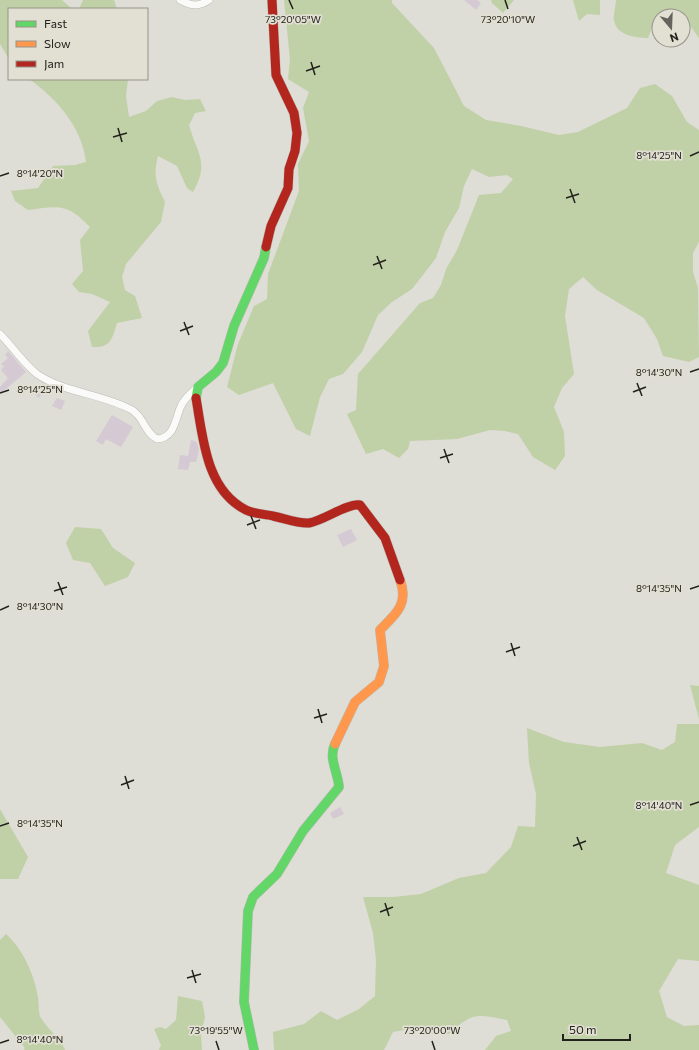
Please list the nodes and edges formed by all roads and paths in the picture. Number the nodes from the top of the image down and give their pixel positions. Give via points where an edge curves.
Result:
1 (180, 0) edge
2 (209, 0) edge
3 (272, 0) edge
4 (0, 334) edge
5 (198, 387) junction
6 (254, 1050) edge

1 - 2 street via 189,5 201,6
3 - 5 street via 276,75 294,114 297,133 289,169 288,188 271,226 264,258 234,326 223,363
4 - 5 street via 37,374 65,387 130,409 141,418 147,431 157,439 167,437 172,432 182,404
5 - 6 street via 196,396 208,459 225,494 239,508 308,523 333,516 353,504 360,505 385,538 404,591 399,611 380,630 384,666 379,682 355,702 333,747 332,762 338,775 339,787 302,831 277,874 254,897 248,911 244,1002

